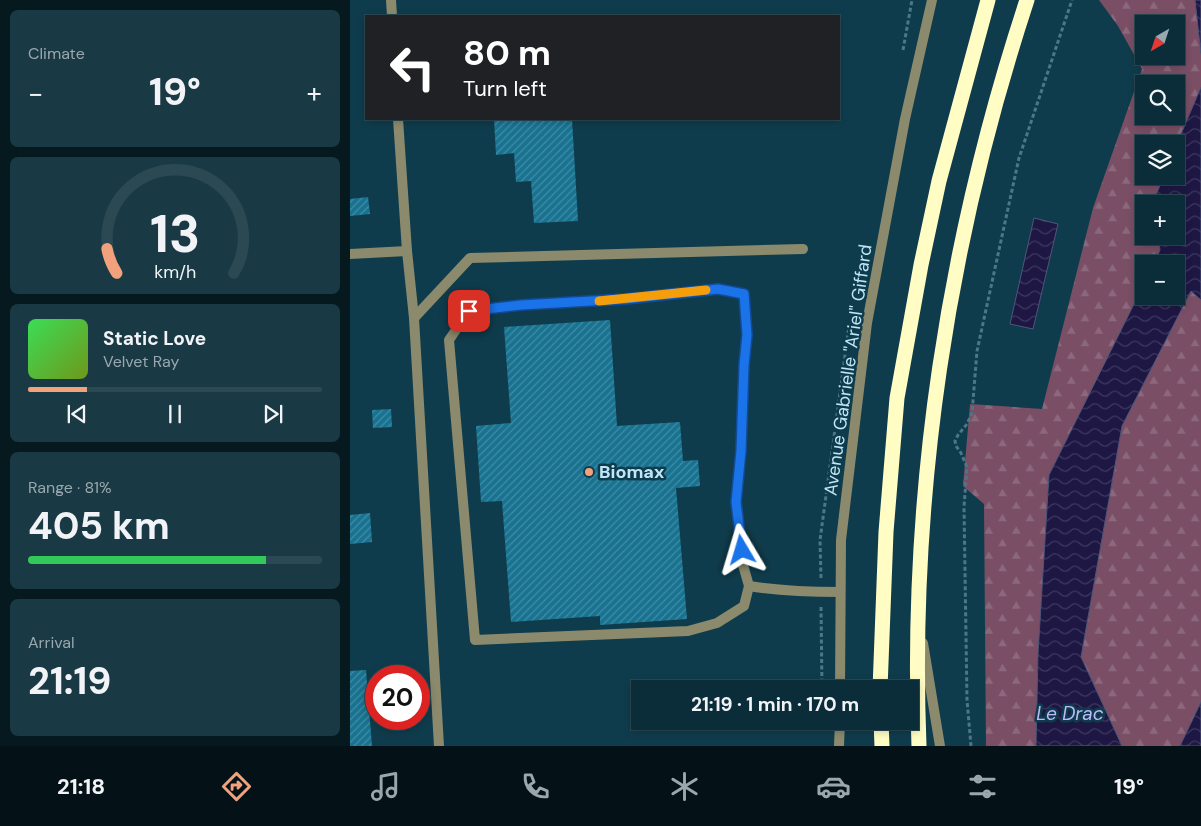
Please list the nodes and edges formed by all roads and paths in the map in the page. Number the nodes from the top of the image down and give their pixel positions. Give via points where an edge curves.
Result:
1 (391, 0) edge
2 (932, 0) edge
3 (988, 0) edge
4 (1027, 0) edge
5 (1072, 0) edge
6 (392, 15) edge
7 (398, 120) edge
8 (803, 249) dead end
9 (407, 250) junction
10 (350, 254) edge
11 (414, 318) junction
12 (749, 586) junction
13 (840, 592) junction
14 (918, 614) junction
15 (840, 680) edge
16 (880, 680) edge
17 (840, 730) edge
18 (881, 730) edge
19 (439, 746) edge
20 (840, 746) edge
21 (882, 746) edge
22 (919, 746) edge
23 (940, 746) edge
24 (971, 746) edge

1 - 6 street
2 - 13 street, Avenue Gabrielle "Ariel" Giffard via 905,119 867,323 840,540
3 - 16 highway via 939,181 897,398 886,532
4 - 14 highway via 982,150 951,299 926,482
5 - 24 path via 1019,158 977,350 972,413 955,441 967,467 964,508 967,700
7 - 9 street
8 - 11 street via 470,258
9 - 10 street
9 - 11 street
11 - 19 street
12 - 12 street via 744,606 716,623 688,631 474,640 448,340 469,311 718,289 744,294 747,335 736,502 743,565
12 - 13 street via 798,592
13 - 15 street, Avenue Gabrielle "Ariel" Giffard
14 - 22 highway
14 - 23 street
17 - 20 street
18 - 21 highway

